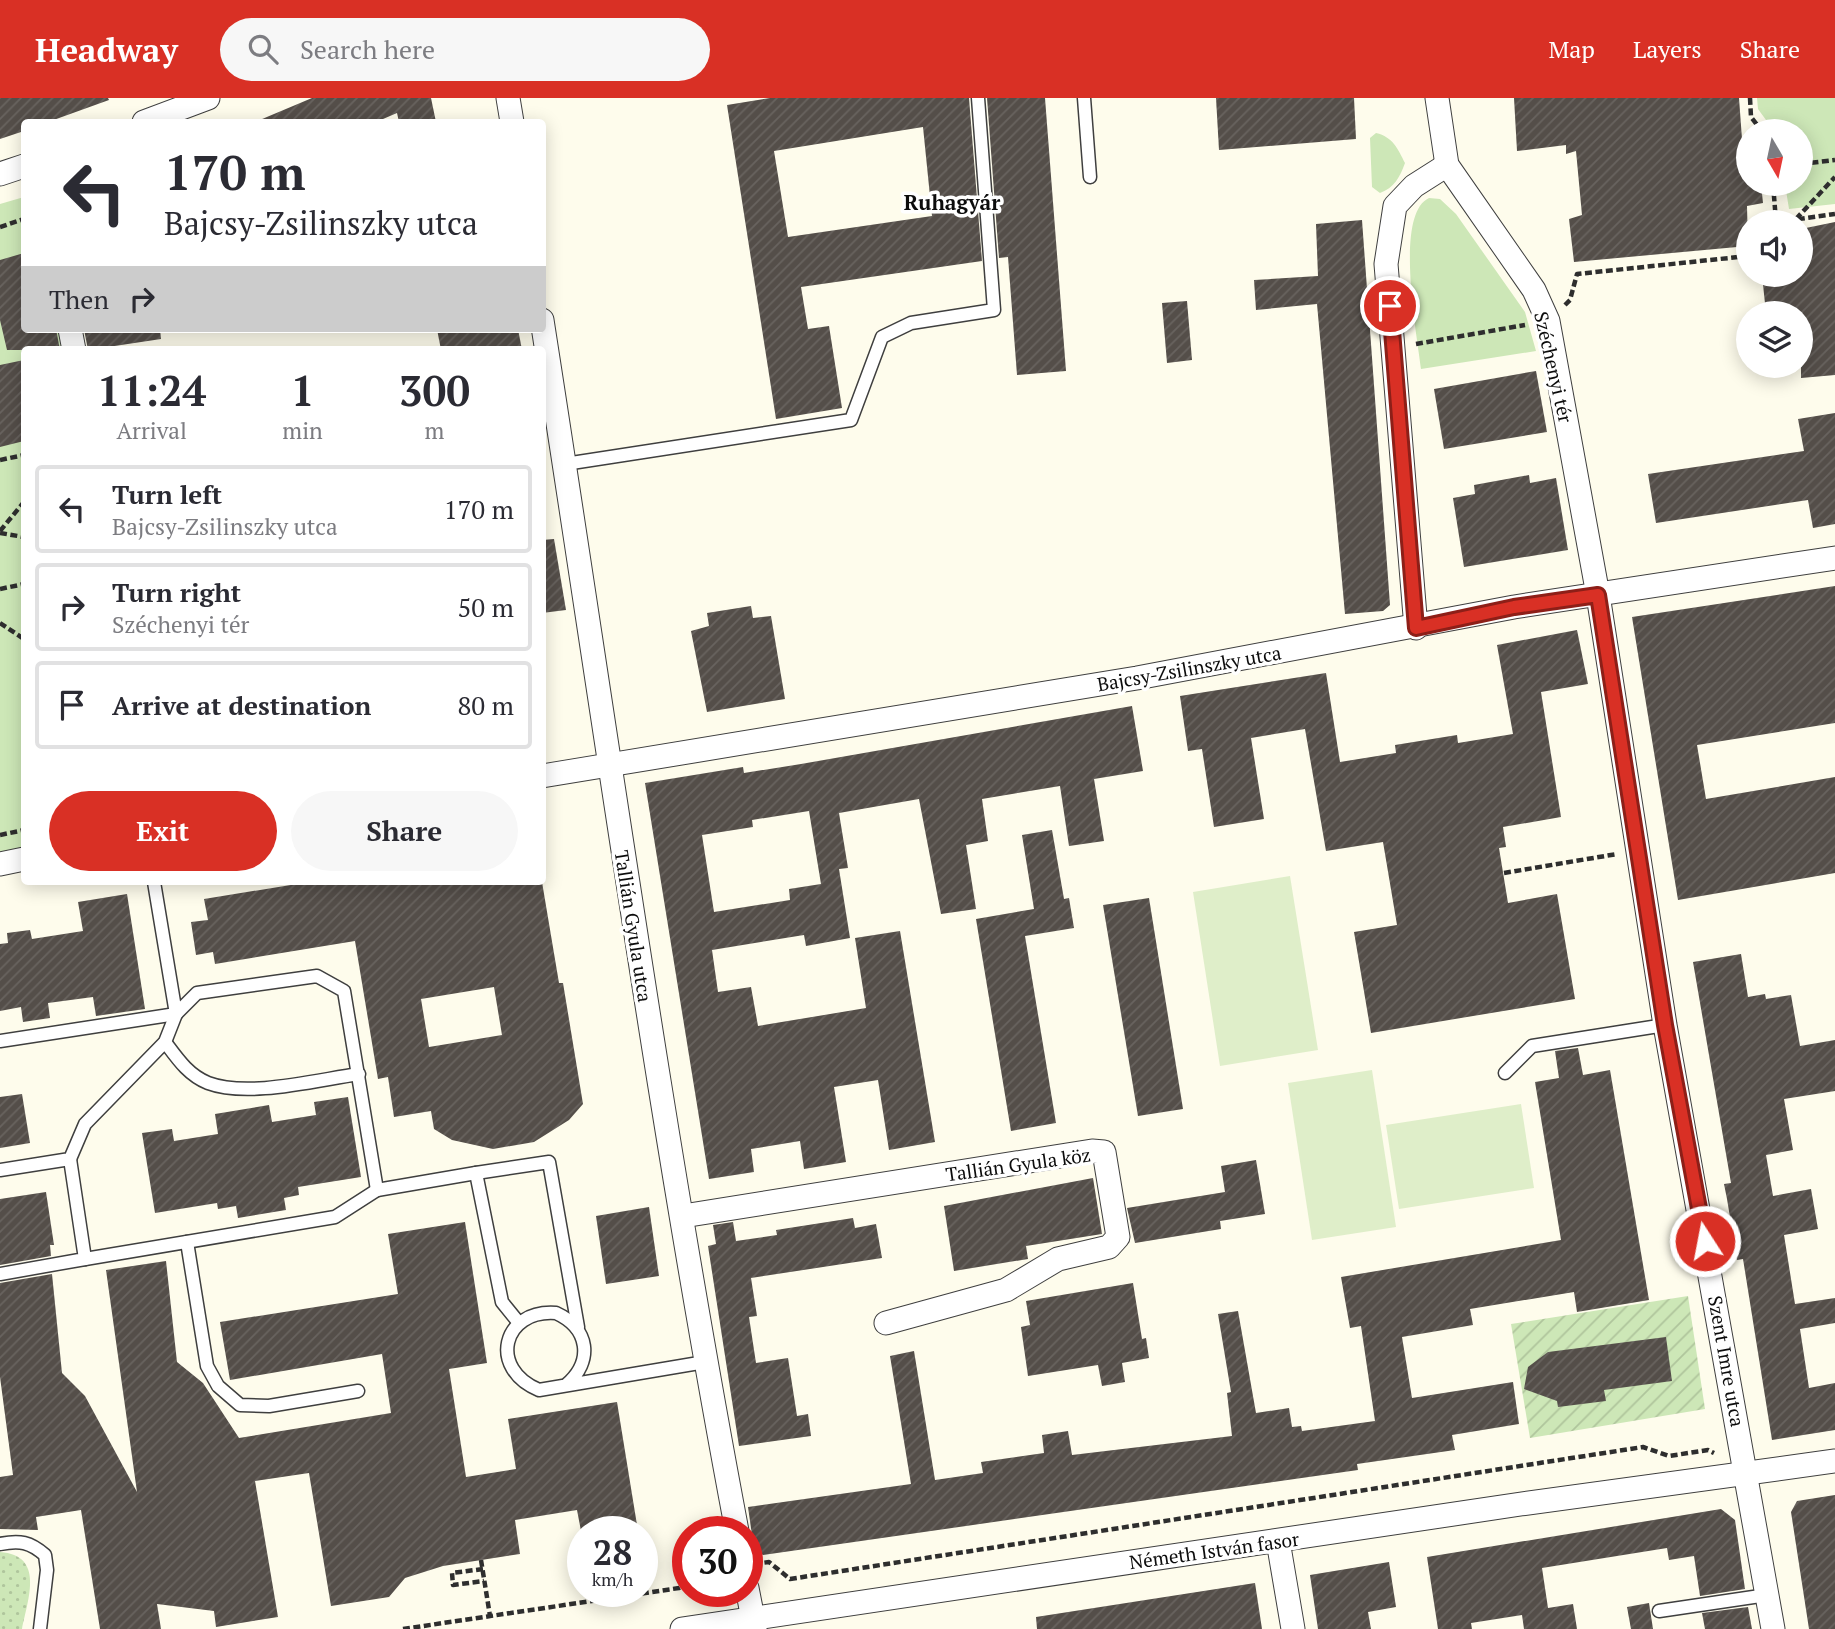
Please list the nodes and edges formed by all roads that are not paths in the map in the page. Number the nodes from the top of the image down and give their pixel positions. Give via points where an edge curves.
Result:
1 (208, 98) edge
2 (508, 98) edge
3 (978, 98) edge
4 (1084, 98) edge
5 (1437, 98) edge
6 (152, 119) edge
7 (512, 119) edge
8 (1447, 165) junction
9 (21, 167) edge
10 (0, 174) edge
11 (1090, 177) dead end
12 (544, 333) edge
13 (565, 464) junction
14 (1835, 558) edge
15 (1598, 595) junction
16 (1416, 628) junction
17 (608, 765) junction
18 (546, 775) edge
19 (21, 860) edge
20 (0, 864) edge
21 (154, 885) edge
22 (176, 1014) junction
23 (1665, 1025) junction
24 (0, 1041) edge
25 (164, 1042) junction
26 (1505, 1073) dead end
27 (359, 1074) junction
28 (70, 1159) junction
29 (0, 1170) edge
30 (476, 1173) junction
31 (377, 1190) junction
32 (682, 1216) junction
33 (187, 1242) junction
34 (85, 1259) junction
35 (0, 1274) edge
36 (519, 1322) junction
37 (886, 1322) dead end
38 (578, 1328) junction
39 (705, 1363) junction
40 (566, 1385) junction
41 (358, 1391) dead end
42 (1835, 1461) edge
43 (1747, 1473) junction
44 (734, 1516) edge
45 (1278, 1541) junction
46 (0, 1544) edge
47 (1767, 1595) junction
48 (1659, 1611) dead end
49 (754, 1624) edge
50 (40, 1629) edge
51 (682, 1629) edge
52 (1293, 1629) edge
53 (1773, 1629) edge

1 - 6 street
2 - 7 street
3 - 13 lane via 993,310 911,323 882,337 851,420
4 - 11 lane
5 - 8 street, Széchenyi tér
8 - 15 street, Széchenyi tér via 1534,290 1548,321
8 - 16 street via 1414,186 1395,206 1386,264
9 - 10 street
12 - 13 street, Tallián Gyula utca
13 - 17 street, Tallián Gyula utca
14 - 15 street, Bajcsy-Zsilinszky utca
15 - 16 street, Bajcsy-Zsilinszky utca
15 - 23 street, Szent Imre utca
16 - 17 street, Bajcsy-Zsilinszky utca
17 - 18 street, Bajcsy-Zsilinszky utca
17 - 32 street, Tallián Gyula utca
19 - 20 street
21 - 22 lane
22 - 24 lane
22 - 25 lane
22 - 27 lane via 197,993 317,976 344,991
23 - 26 lane via 1532,1046
23 - 43 street, Szent Imre utca
25 - 27 lane via 187,1070 208,1083 246,1089
25 - 28 lane via 85,1124
27 - 31 lane
28 - 29 lane
28 - 34 lane
30 - 31 lane
30 - 36 lane via 502,1302
30 - 38 lane via 549,1162
31 - 33 lane via 335,1217
32 - 37 street, Tallián Gyula köz via 1104,1152 1118,1237 1109,1247 1058,1259 1006,1290
32 - 39 street, Tallián Gyula utca
33 - 34 lane
33 - 41 lane via 207,1366 218,1386 240,1405 269,1406
34 - 35 lane
36 - 38 lane via 530,1315 556,1313
36 - 40 lane via 507,1348 515,1375 539,1390
38 - 40 lane via 586,1352 576,1376
39 - 40 lane
39 - 44 street, Tallián Gyula utca
42 - 43 street, Németh István fasor
43 - 45 street, Németh István fasor
43 - 47 street, Szent Imre utca
45 - 49 street, Németh István fasor
45 - 52 street
46 - 50 lane via 18,1541 34,1545 46,1555
47 - 48 lane
47 - 53 street, Szent Imre utca
49 - 51 street, Németh István fasor

